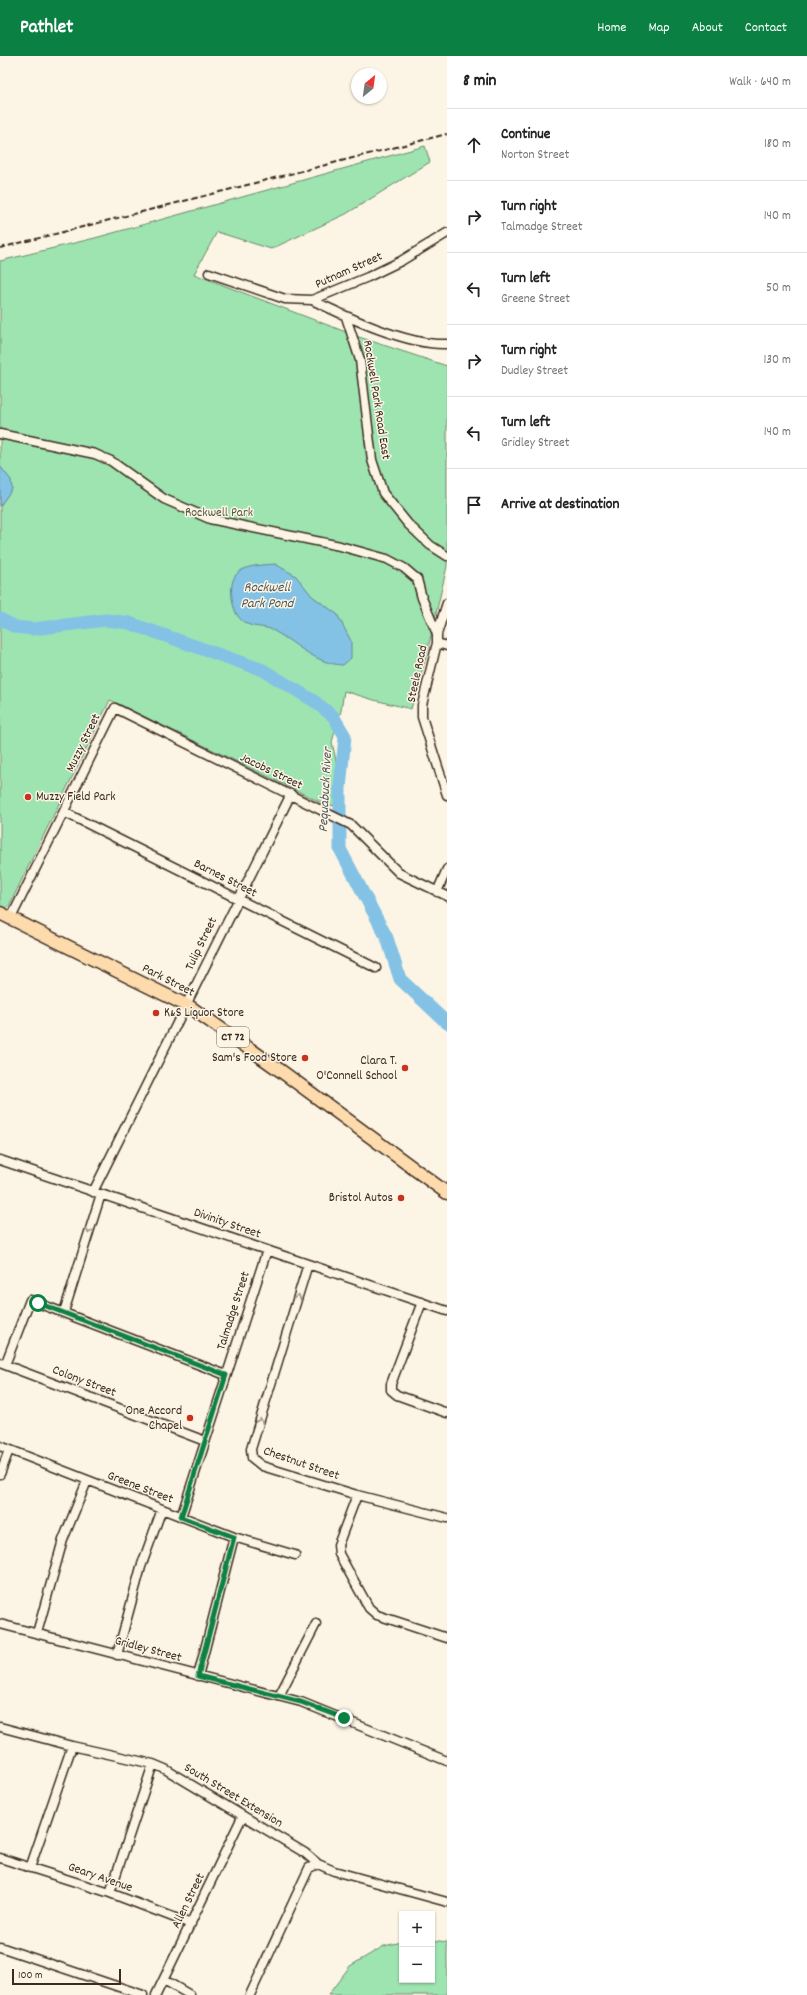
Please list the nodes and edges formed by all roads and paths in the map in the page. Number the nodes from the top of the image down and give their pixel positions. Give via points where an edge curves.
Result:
1 (447, 232) edge
2 (209, 273) dead end
3 (312, 300) junction
4 (346, 317) junction
5 (447, 344) edge
6 (0, 434) edge
7 (447, 556) edge
8 (447, 604) edge
9 (437, 634) junction
10 (437, 643) junction
11 (447, 646) edge
12 (115, 708) joint
13 (443, 770) edge
14 (291, 794) junction
15 (447, 795) edge
16 (64, 812) junction
17 (447, 869) edge
18 (437, 892) junction
19 (447, 896) edge
20 (238, 898) junction
21 (5, 915) edge
22 (376, 968) dead end
23 (186, 1005) junction
24 (0, 1160) edge
25 (97, 1193) junction
26 (447, 1193) edge
27 (267, 1250) junction
28 (308, 1264) junction
29 (422, 1302) junction
30 (447, 1310) edge
31 (64, 1312) junction
32 (3, 1364) edge
33 (226, 1375) junction
34 (447, 1413) edge
35 (205, 1441) junction
36 (0, 1446) edge
37 (10, 1450) junction
38 (0, 1474) edge
39 (87, 1481) junction
40 (357, 1495) junction
41 (162, 1509) junction
42 (181, 1517) junction
43 (447, 1518) edge
44 (234, 1537) junction
45 (295, 1555) dead end
46 (0, 1624) edge
47 (316, 1624) dead end
48 (37, 1633) junction
49 (447, 1638) edge
50 (117, 1655) junction
51 (198, 1676) junction
52 (279, 1696) junction
53 (0, 1727) edge
54 (72, 1746) junction
55 (447, 1761) edge
56 (153, 1764) junction
57 (242, 1817) junction
58 (0, 1858) edge
59 (318, 1864) junction
60 (30, 1868) junction
61 (110, 1893) junction
62 (447, 1902) edge
63 (191, 1924) junction
64 (0, 1947) edge
65 (164, 1980) junction
66 (143, 1995) edge
67 (156, 1995) edge
68 (190, 1995) edge
69 (250, 1995) edge

1 - 3 street, Putnam Street via 401,261
2 - 3 street, Putnam Street via 285,299
3 - 4 street
4 - 5 street via 422,343
4 - 7 street, Rockwell Park Road East via 360,360 372,460 383,493 408,524 430,545
6 - 9 street via 95,454 111,460 164,499 210,519 340,546 387,559 417,579
8 - 9 street, Steele Road
9 - 10 street, Steele Road
10 - 11 street
10 - 13 street, Steele Road via 422,706 422,717
12 - 14 street, Jacobs Street
12 - 16 street, Muzzy Street
13 - 15 street, Steele Road
14 - 18 street, Jacobs Street via 351,825 399,873
14 - 20 street, Tulip Street
16 - 20 street, Barnes Street
16 - 21 street, Muzzy Street
17 - 18 street
18 - 19 street, Jacobs Street
20 - 22 street, Barnes Street
20 - 23 street, Tulip Street
21 - 23 highway, Park Street / CT 72
23 - 25 street, Tulip Street
23 - 26 highway, Park Street / CT 72
24 - 25 street, Divinity Street
25 - 27 street, Divinity Street
25 -> 31 street, Tulip Street
27 - 28 street, Divinity Street
27 - 33 street, Talmadge Street
28 - 29 street, Divinity Street
40 -> 28 street, Chestnut Street via 262,1466 252,1458 251,1449
29 - 30 street, Divinity Street
29 - 34 street via 391,1390 397,1395
31 - 32 street via 30,1300
31 - 33 street
32 - 35 street, Colony Street
33 - 35 street, Talmadge Street
35 - 42 street, Talmadge Street
36 - 37 street, Greene Street
37 - 38 street
37 - 39 street, Greene Street
39 - 41 street, Greene Street
39 - 48 street via 63,1540
40 - 43 street, Chestnut Street
40 - 49 street via 338,1545 339,1554 369,1608 377,1615
41 - 42 street, Greene Street
41 - 50 street via 141,1567
42 - 44 street, Greene Street
44 - 45 street, Greene Street
44 - 51 street
46 - 48 street, Gridley Street
47 - 52 street
48 - 50 street, Gridley Street
50 - 51 street, Gridley Street
51 - 52 street, Gridley Street
52 - 55 street, Gridley Street via 301,1702
53 - 54 street, South Street Extension
54 - 56 street, South Street Extension
54 - 60 street
56 - 57 street, South Street Extension
56 - 61 street
57 - 59 street, South Street Extension via 305,1853
57 - 63 street, Allen Street
58 - 60 street, Geary Avenue
59 - 62 street, South Street Extension via 334,1871
59 - 69 street via 309,1868
60 - 61 street, Geary Avenue
61 - 63 street, Geary Avenue
63 - 65 street, Allen Street
64 - 66 street
65 - 67 street, Allen Street
65 - 68 street

